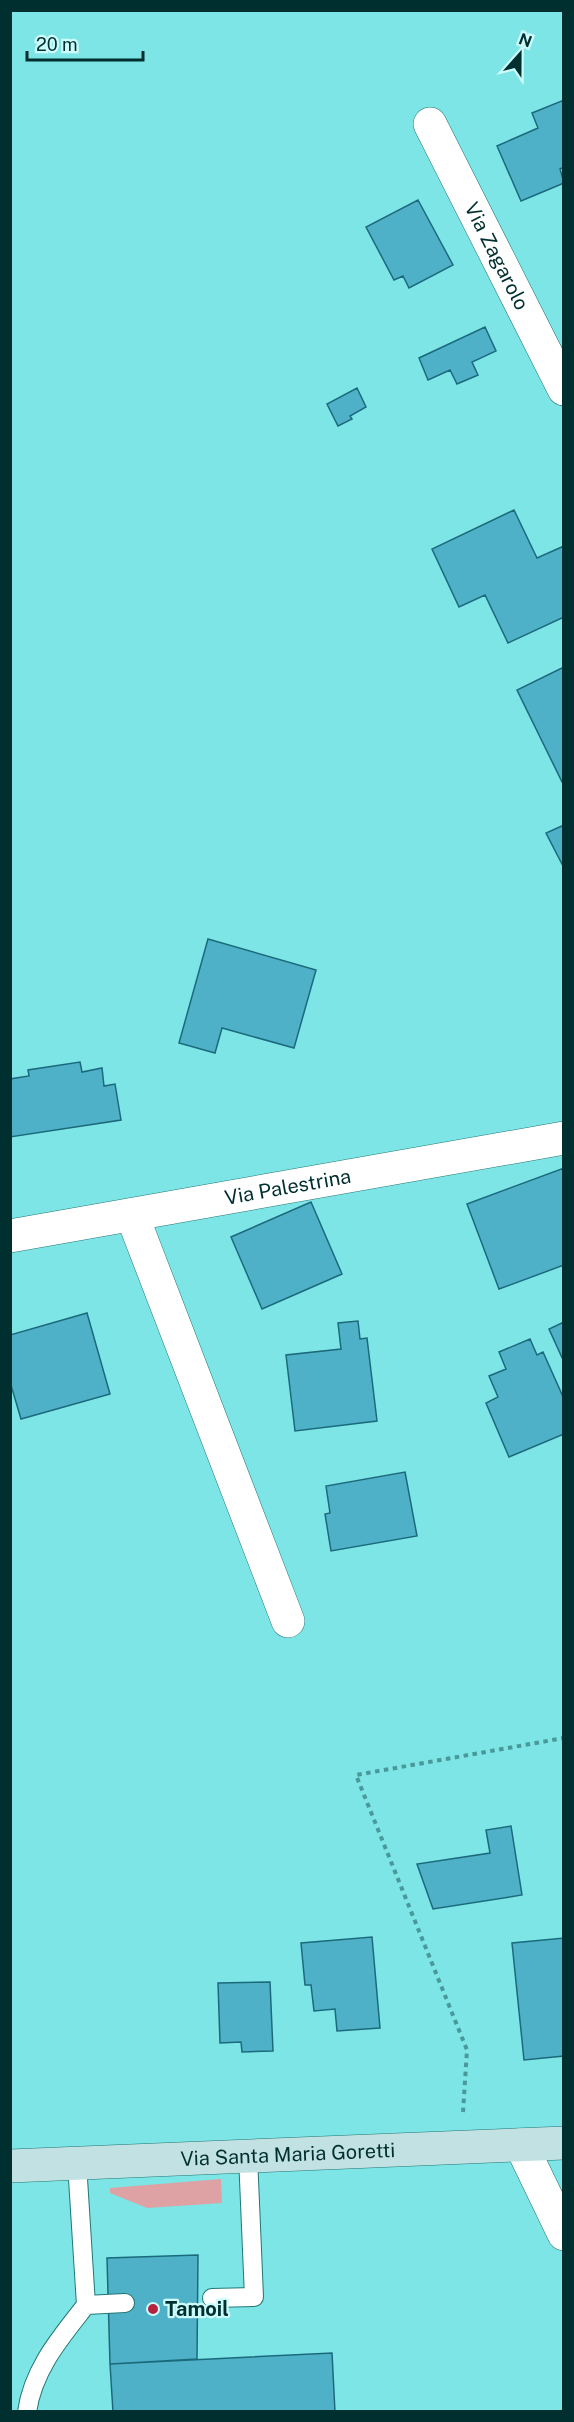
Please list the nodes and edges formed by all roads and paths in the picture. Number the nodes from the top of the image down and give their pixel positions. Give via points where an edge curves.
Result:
1 (430, 124) dead end
2 (564, 389) edge
3 (564, 1138) edge
4 (132, 1215) junction
5 (10, 1236) edge
6 (288, 1621) dead end
7 (564, 1738) edge
8 (564, 2143) edge
9 (521, 2145) junction
10 (461, 2147) junction
11 (248, 2156) junction
12 (77, 2163) junction
13 (10, 2166) edge
14 (564, 2234) edge
15 (212, 2298) dead end
16 (125, 2303) dead end
17 (86, 2305) junction
18 (27, 2412) edge

1 - 2 street, Via Zagarolo
3 - 4 street, Via Palestrina
4 - 5 street, Via Palestrina
4 - 6 street
7 - 10 path via 356,1775 467,2050
8 - 9 main road, Via Santa Maria Goretti
9 - 10 main road, Via Santa Maria Goretti
9 - 14 street
10 - 11 main road, Via Santa Maria Goretti
11 - 12 main road, Via Santa Maria Goretti
11 - 15 lane via 254,2297
12 - 13 main road, Via Santa Maria Goretti
12 - 17 lane
16 - 17 lane
17 - 18 lane via 45,2360

